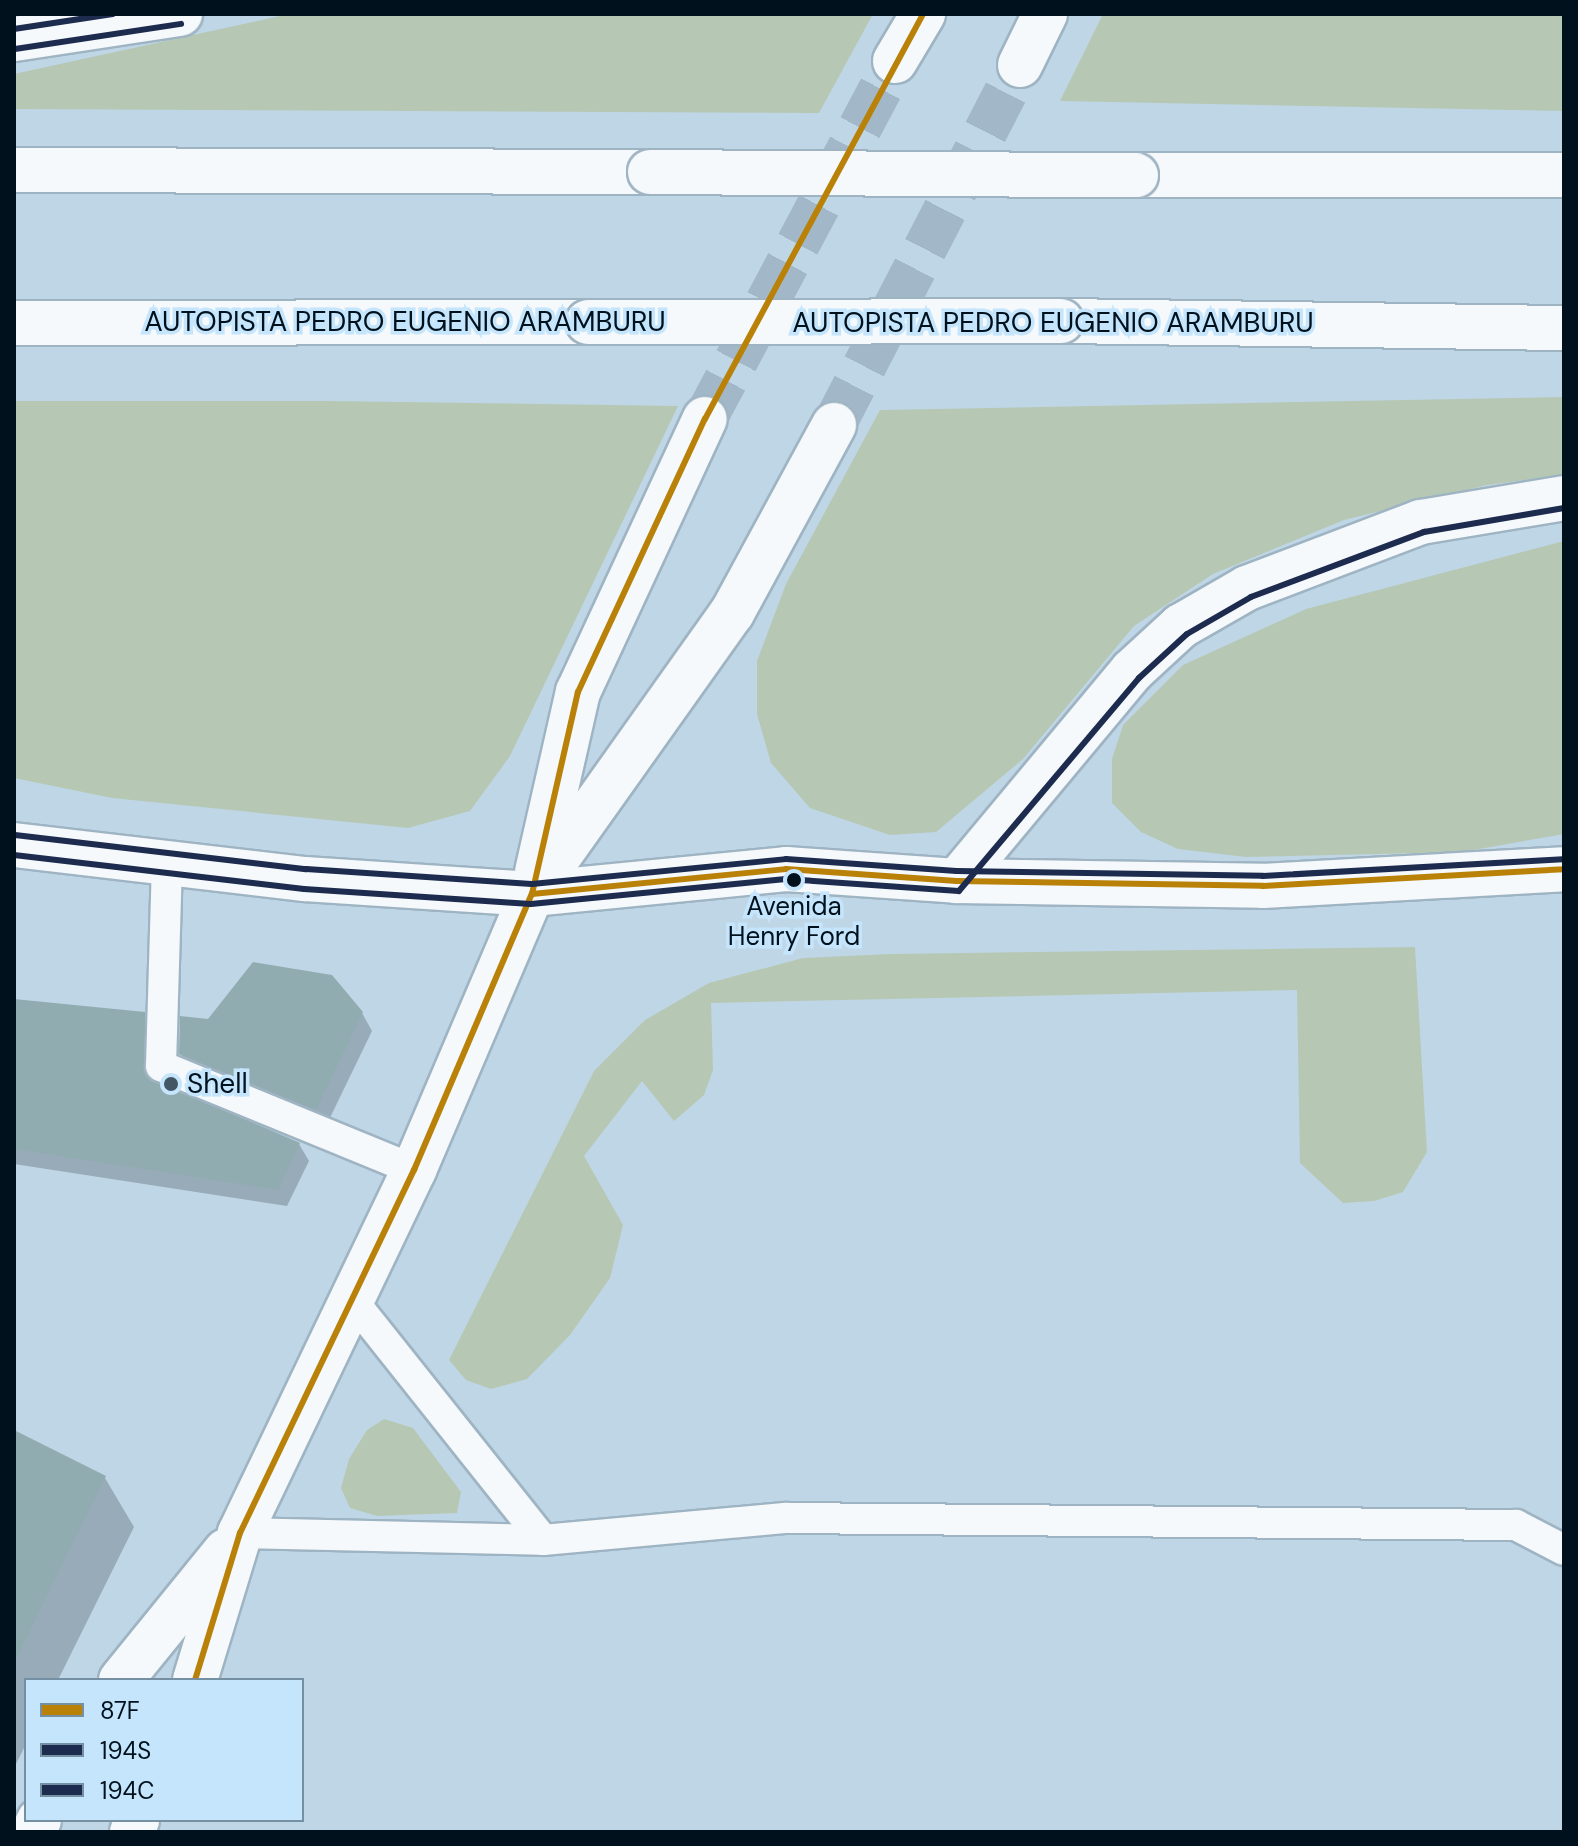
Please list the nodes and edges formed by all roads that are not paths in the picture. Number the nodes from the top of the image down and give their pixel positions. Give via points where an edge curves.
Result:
1 (180, 14) edge
2 (923, 14) edge
3 (1045, 14) edge
4 (14, 39) edge
5 (895, 61) tunnel mouth
6 (1020, 65) tunnel mouth
7 (14, 170) edge
8 (1564, 175) edge
9 (14, 323) edge
10 (1564, 328) edge
11 (705, 419) tunnel mouth
12 (834, 425) tunnel mouth
13 (1564, 498) edge
14 (14, 845) edge
15 (167, 863) junction
16 (1564, 869) edge
17 (957, 881) junction
18 (532, 894) junction
19 (414, 1170) junction
20 (353, 1301) junction
21 (240, 1533) junction
22 (543, 1540) junction
23 (1564, 1550) edge
24 (123, 1678) edge
25 (196, 1678) edge

1 - 4 main road
2 - 5 main road
3 - 6 main road
7 - 8 main road, bridge
9 - 10 main road, AUTOPISTA PEDRO EUGENIO ARAMBURU, bridge via 1061,321
11 - 18 main road via 578,692
12 - 18 main road via 732,613
13 - 17 main road via 1421,522 1260,582 1181,626 1132,671
14 - 15 main road
15 - 18 main road
15 - 19 lane via 161,1066
16 - 17 main road via 1263,886
17 - 18 main road via 786,869
18 - 19 main road
19 - 20 main road
20 - 21 main road
20 - 22 lane
21 - 22 lane
21 - 24 main road
21 - 25 main road
22 - 23 lane via 787,1518 1500,1525 1552,1538

